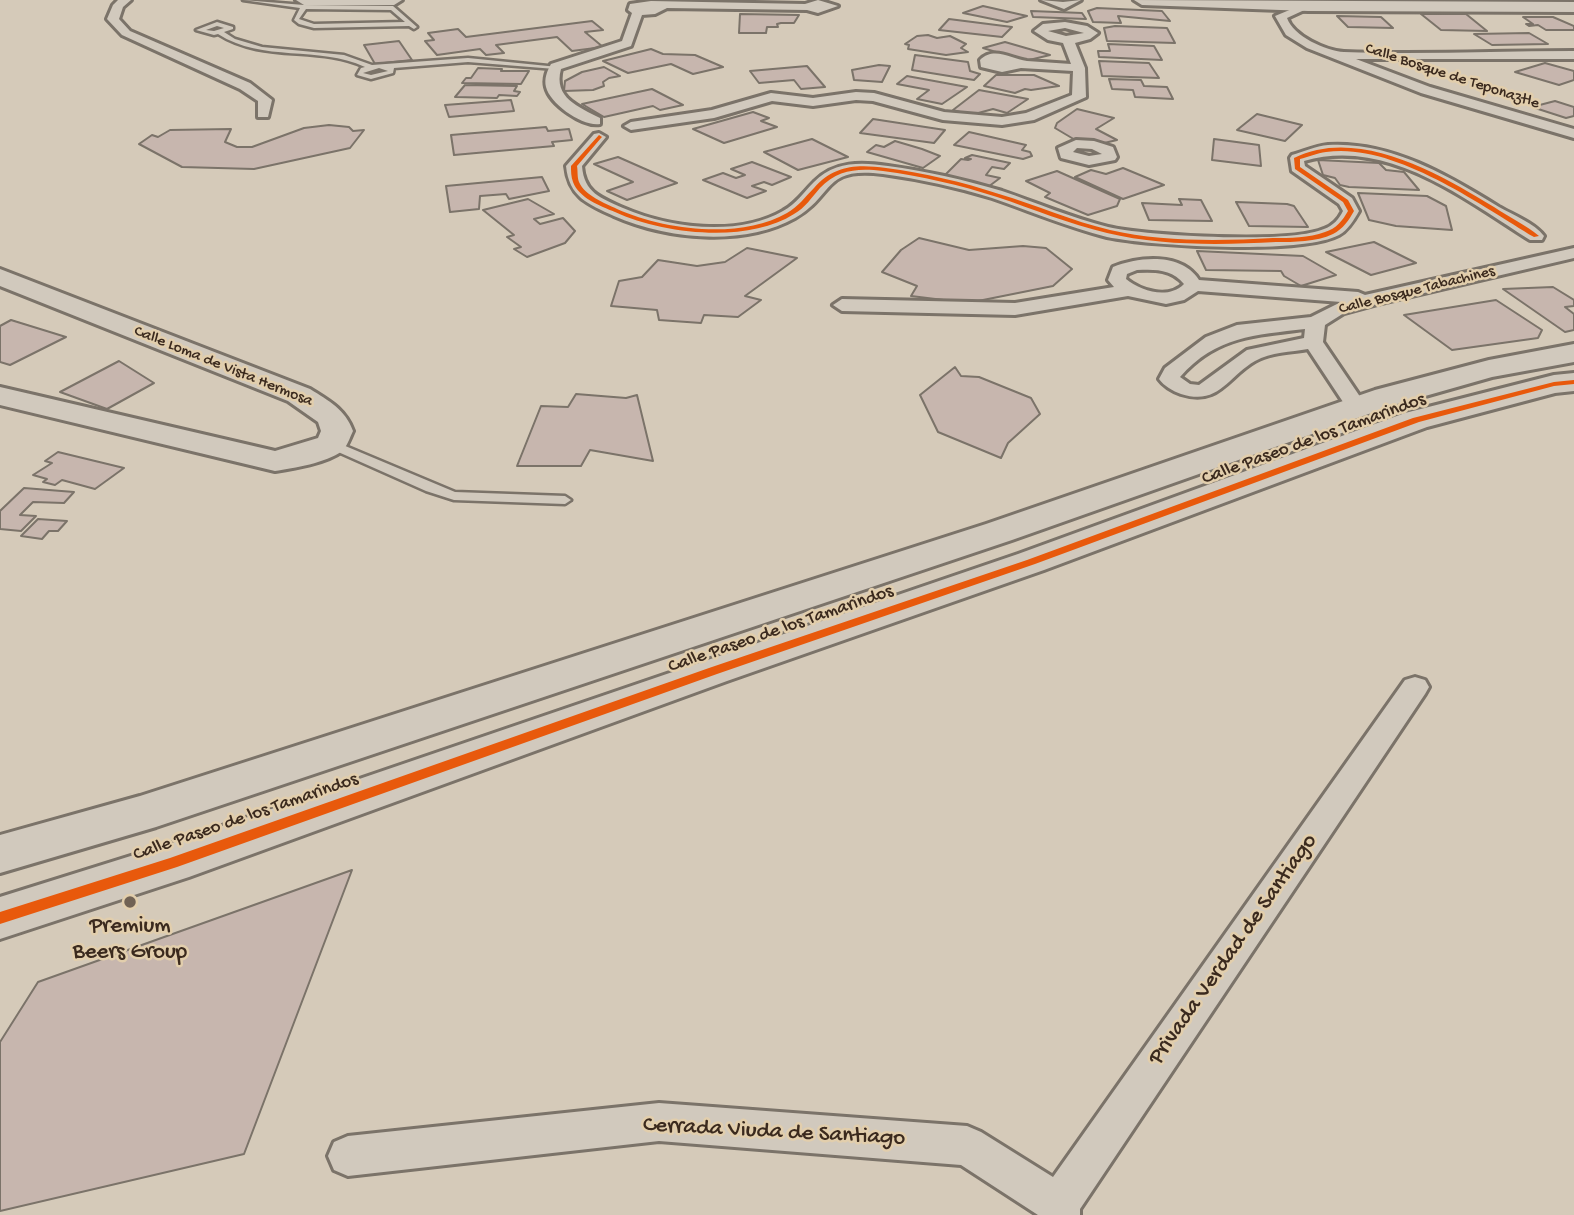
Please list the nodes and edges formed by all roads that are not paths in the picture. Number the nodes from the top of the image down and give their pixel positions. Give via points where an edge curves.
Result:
1 (126, 0) edge
2 (246, 0) edge
3 (394, 0) edge
4 (1046, 0) edge
5 (1076, 0) edge
6 (1142, 0) edge
7 (304, 4) edge
8 (656, 5) joint
9 (1308, 6) junction
10 (807, 7) dead end
11 (1574, 7) edge
12 (1064, 14) junction
13 (220, 32) dead end
14 (1068, 40) junction
15 (1338, 55) junction
16 (1574, 55) edge
17 (1020, 64) dead end
18 (371, 67) junction
19 (387, 67) junction
20 (555, 67) junction
21 (1079, 68) junction
22 (262, 114) dead end
23 (597, 129) junction
24 (1574, 134) edge
25 (1555, 237) edge
26 (1574, 253) edge
27 (1520, 265) junction
28 (0, 277) edge
29 (1193, 285) junction
30 (1129, 290) junction
31 (1373, 299) junction
32 (842, 306) dead end
33 (1314, 332) junction
34 (1574, 353) edge
35 (1574, 382) edge
36 (0, 396) edge
37 (1356, 407) junction
38 (331, 444) junction
39 (565, 500) dead end
40 (999, 532) junction
41 (1031, 562) junction
42 (1415, 687) dead end
43 (0, 854) edge
44 (0, 918) edge
45 (348, 1156) dead end
46 (1059, 1209) edge

1 - 22 street via 118,5 113,19 126,33 245,86 265,100
2 - 7 lane
3 - 7 street
4 - 12 street
5 - 12 street
6 - 9 street
7 - 7 lane via 296,19 314,26 411,26 393,8
8 - 10 street
8 - 20 street via 662,8 638,11 627,43
9 - 11 street
9 - 15 street, Calle Bosque de Teponaztle via 1281,16 1282,23 1297,39
12 - 14 street via 1040,31
12 - 14 street via 1092,33
13 - 18 lane via 233,43 344,56
14 - 21 street
15 - 16 street
15 - 24 street, Calle Bosque de Teponaztle via 1356,65
17 - 21 street
18 - 19 lane
18 - 19 lane via 359,74 387,74 391,72
19 - 20 lane via 468,60
20 - 23 street via 550,83 554,94
21 - 23 street via 1079,97 1034,121 943,116 874,97 813,102 771,96 713,114 631,126 615,136
23 - 25 street via 574,166 576,182 591,199 662,226 747,227 779,219 803,206 832,175 865,168 995,195 1125,236 1290,240 1328,235 1351,211 1346,201 1297,168 1297,158 1335,149 1399,161 1503,216
25 - 27 street via 1525,238 1517,248
26 - 27 street, Calle Bosque Tabachines
27 - 31 street, Calle Bosque Tabachines
28 - 38 street, Calle Loma de Vista Hermosa via 299,395 332,417 337,431
29 - 30 street via 1184,294 1164,297
29 - 30 street via 1178,271 1145,264 1125,267 1116,275
29 - 31 street
30 - 32 street via 1015,309
31 - 33 street, Calle Bosque Tabachines via 1337,309
33 - 33 street via 1237,331 1213,341 1169,379 1198,392 1210,390 1248,356
33 - 37 street
34 - 37 street, Calle Paseo de los Tamarindos via 1489,369
35 - 41 street, Calle Paseo de los Tamarindos via 1416,419
36 - 38 street via 275,461
37 - 40 street, Calle Paseo de los Tamarindos
38 - 39 lane via 454,496
40 - 41 street
40 - 43 street, Calle Paseo de los Tamarindos via 140,814
41 - 44 street, Calle Paseo de los Tamarindos via 172,863
42 - 46 street, Privada Verdad de Santiago
45 - 46 street, Cerrada Viuda de Santiago via 660,1122 967,1146

